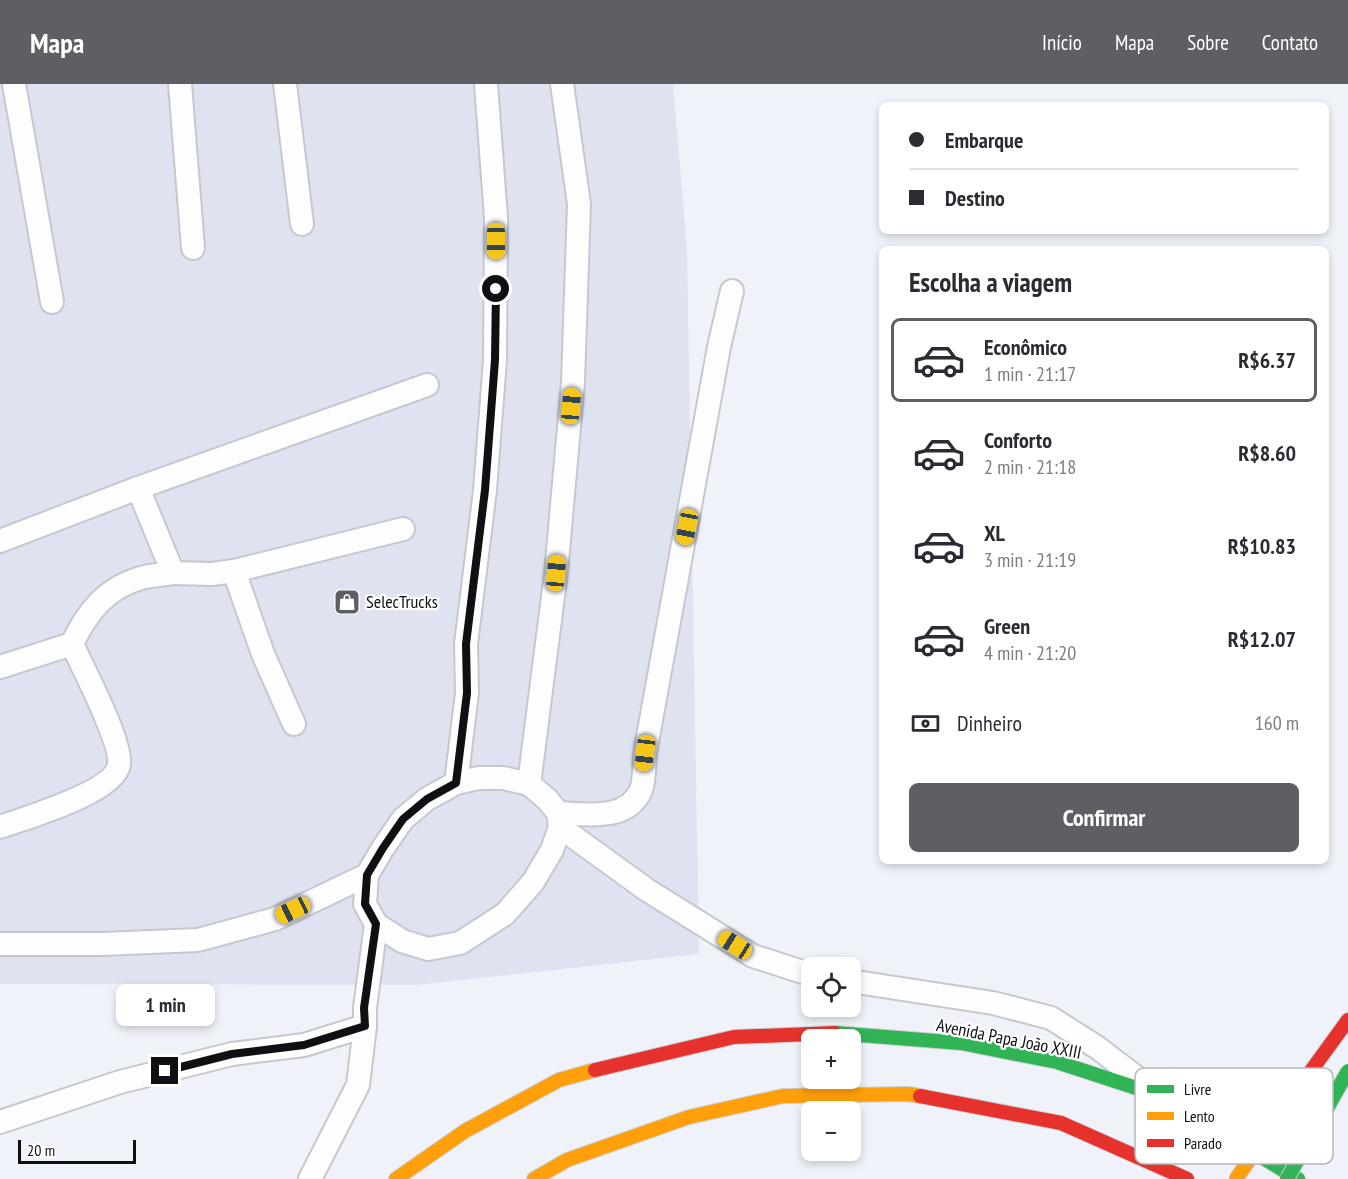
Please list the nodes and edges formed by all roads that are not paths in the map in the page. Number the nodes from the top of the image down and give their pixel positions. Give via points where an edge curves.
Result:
1 (14, 84) edge
2 (180, 84) edge
3 (285, 84) edge
4 (486, 84) edge
5 (562, 84) edge
6 (302, 224) dead end
7 (193, 248) dead end
8 (732, 291) dead end
9 (52, 302) dead end
10 (427, 385) dead end
11 (138, 488) junction
12 (403, 529) dead end
13 (0, 540) edge
14 (234, 571) junction
15 (173, 573) junction
16 (72, 644) junction
17 (0, 668) edge
18 (294, 724) dead end
19 (456, 783) junction
20 (530, 784) junction
21 (559, 820) junction
22 (0, 827) edge
23 (367, 875) junction
24 (376, 924) junction
25 (0, 944) edge
26 (801, 971) edge
27 (861, 983) edge
28 (1348, 1020) edge
29 (365, 1026) junction
30 (1313, 1068) edge
31 (1348, 1071) edge
32 (1135, 1076) edge
33 (1135, 1088) edge
34 (1333, 1098) edge
35 (0, 1122) edge
36 (1135, 1156) edge
37 (1153, 1164) edge
38 (1246, 1164) edge
39 (1273, 1164) edge
40 (1295, 1164) edge
41 (310, 1179) edge
42 (396, 1179) edge
43 (534, 1179) edge
44 (1187, 1179) edge
45 (1236, 1179) edge
46 (1287, 1179) edge
47 (1298, 1179) edge

1 - 9 lane
2 - 7 lane
3 - 6 lane
4 - 19 lane via 496,218 495,360
5 - 20 lane via 579,204 573,382 556,573
8 - 21 lane via 641,790 625,809
10 - 11 lane
11 - 13 lane
11 - 15 lane
12 - 14 lane
14 - 15 lane
14 - 18 lane via 263,654
15 - 16 lane via 141,578 117,588 96,604
16 - 17 lane
16 - 22 lane via 118,746 120,766 110,779 85,796
19 - 20 lane via 495,778
19 - 23 lane via 427,799 403,819
20 - 21 lane via 548,800
21 - 24 lane via 552,850 533,882 505,914 460,943 428,949 402,941
21 - 26 lane via 647,890 753,956
23 - 24 lane via 365,904
23 - 25 lane via 275,919 198,940
24 - 29 lane
27 - 32 lane via 993,1003 1051,1018
28 - 30 main road, bridge
29 - 35 lane via 304,1045 232,1054 120,1082
29 - 41 lane via 358,1085
31 - 34 main road, bridge
33 - 42 main road, Avenida Papa João XXIII via 1057,1062 961,1044 840,1033 735,1037 559,1080 465,1131
36 - 43 main road via 1061,1123 908,1094 783,1096 699,1115 567,1160
37 - 44 main road
38 - 45 main road, bridge
39 - 47 main road, Avenida Papa João XXIII
40 - 46 main road, bridge

